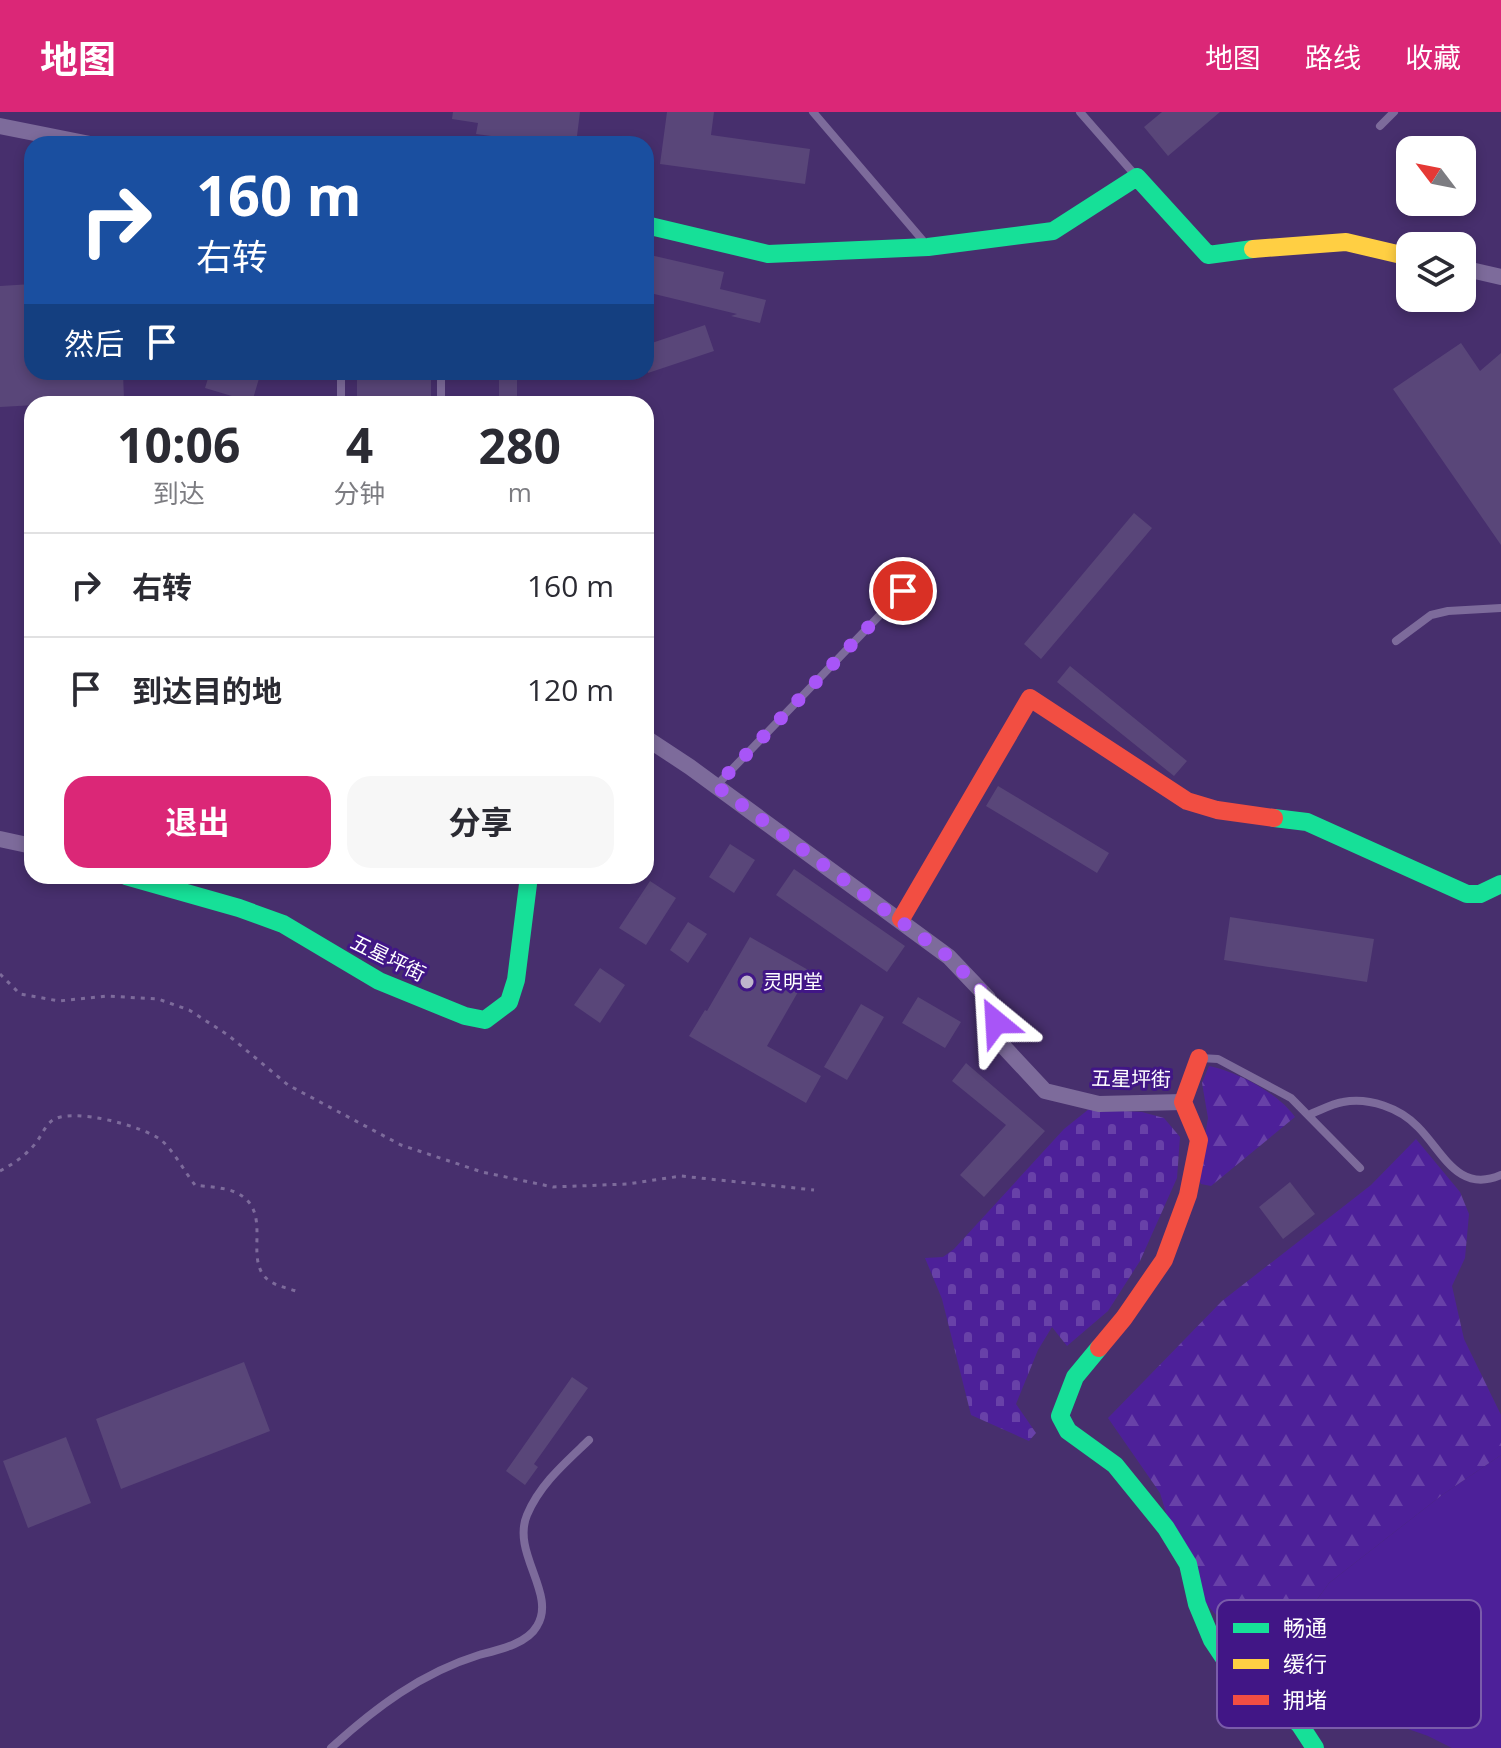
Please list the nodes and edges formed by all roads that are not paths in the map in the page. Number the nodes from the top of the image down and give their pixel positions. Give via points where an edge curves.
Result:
1 (813, 112) edge
2 (1080, 112) edge
3 (1394, 112) edge
4 (0, 126) edge
5 (1380, 126) dead end
6 (50, 136) edge
7 (1137, 177) junction
8 (654, 227) edge
9 (928, 247) junction
10 (1396, 254) edge
11 (1476, 271) edge
12 (1501, 277) edge
13 (903, 591) dead end
14 (1501, 608) edge
15 (1396, 641) dead end
16 (654, 743) edge
17 (716, 786) junction
18 (0, 839) edge
19 (24, 844) edge
20 (154, 884) edge
21 (528, 884) edge
22 (1501, 884) edge
23 (901, 919) junction
24 (1199, 1058) joint
25 (1183, 1102) junction
26 (1308, 1115) junction
27 (1360, 1168) dead end
28 (1501, 1175) edge
29 (589, 1440) dead end
30 (1217, 1648) edge
31 (1302, 1728) edge
32 (331, 1748) edge
33 (1315, 1748) edge

1 - 9 lane
2 - 7 lane
3 - 5 lane
4 - 6 street
7 - 9 street via 1053,231
7 - 10 street via 1208,255 1346,242
8 - 9 street via 768,254
11 - 12 street
13 - 17 lane
14 - 15 lane via 1431,615
16 - 17 street, 五星坪街
17 - 23 street, 五星坪街
18 - 19 street
20 - 21 street, 五星坪街 via 283,924 379,981 485,1020 509,1002 516,980
22 - 23 street via 1467,894 1307,822 1187,801 1030,698
23 - 25 street, 五星坪街 via 949,957 988,998 1004,1047 1045,1091 1099,1104
24 - 25 street
24 - 26 lane via 1218,1059 1291,1098
25 - 30 street via 1199,1140 1188,1195 1164,1260 1075,1377 1060,1416 1068,1431 1115,1465 1166,1528 1188,1564 1197,1604
26 - 27 lane
26 - 28 lane via 1341,1102 1379,1104 1417,1126 1459,1174 1483,1180
29 - 32 lane via 545,1483 526,1517 523,1544 544,1609 537,1627 523,1639 463,1660 399,1692
31 - 33 street

